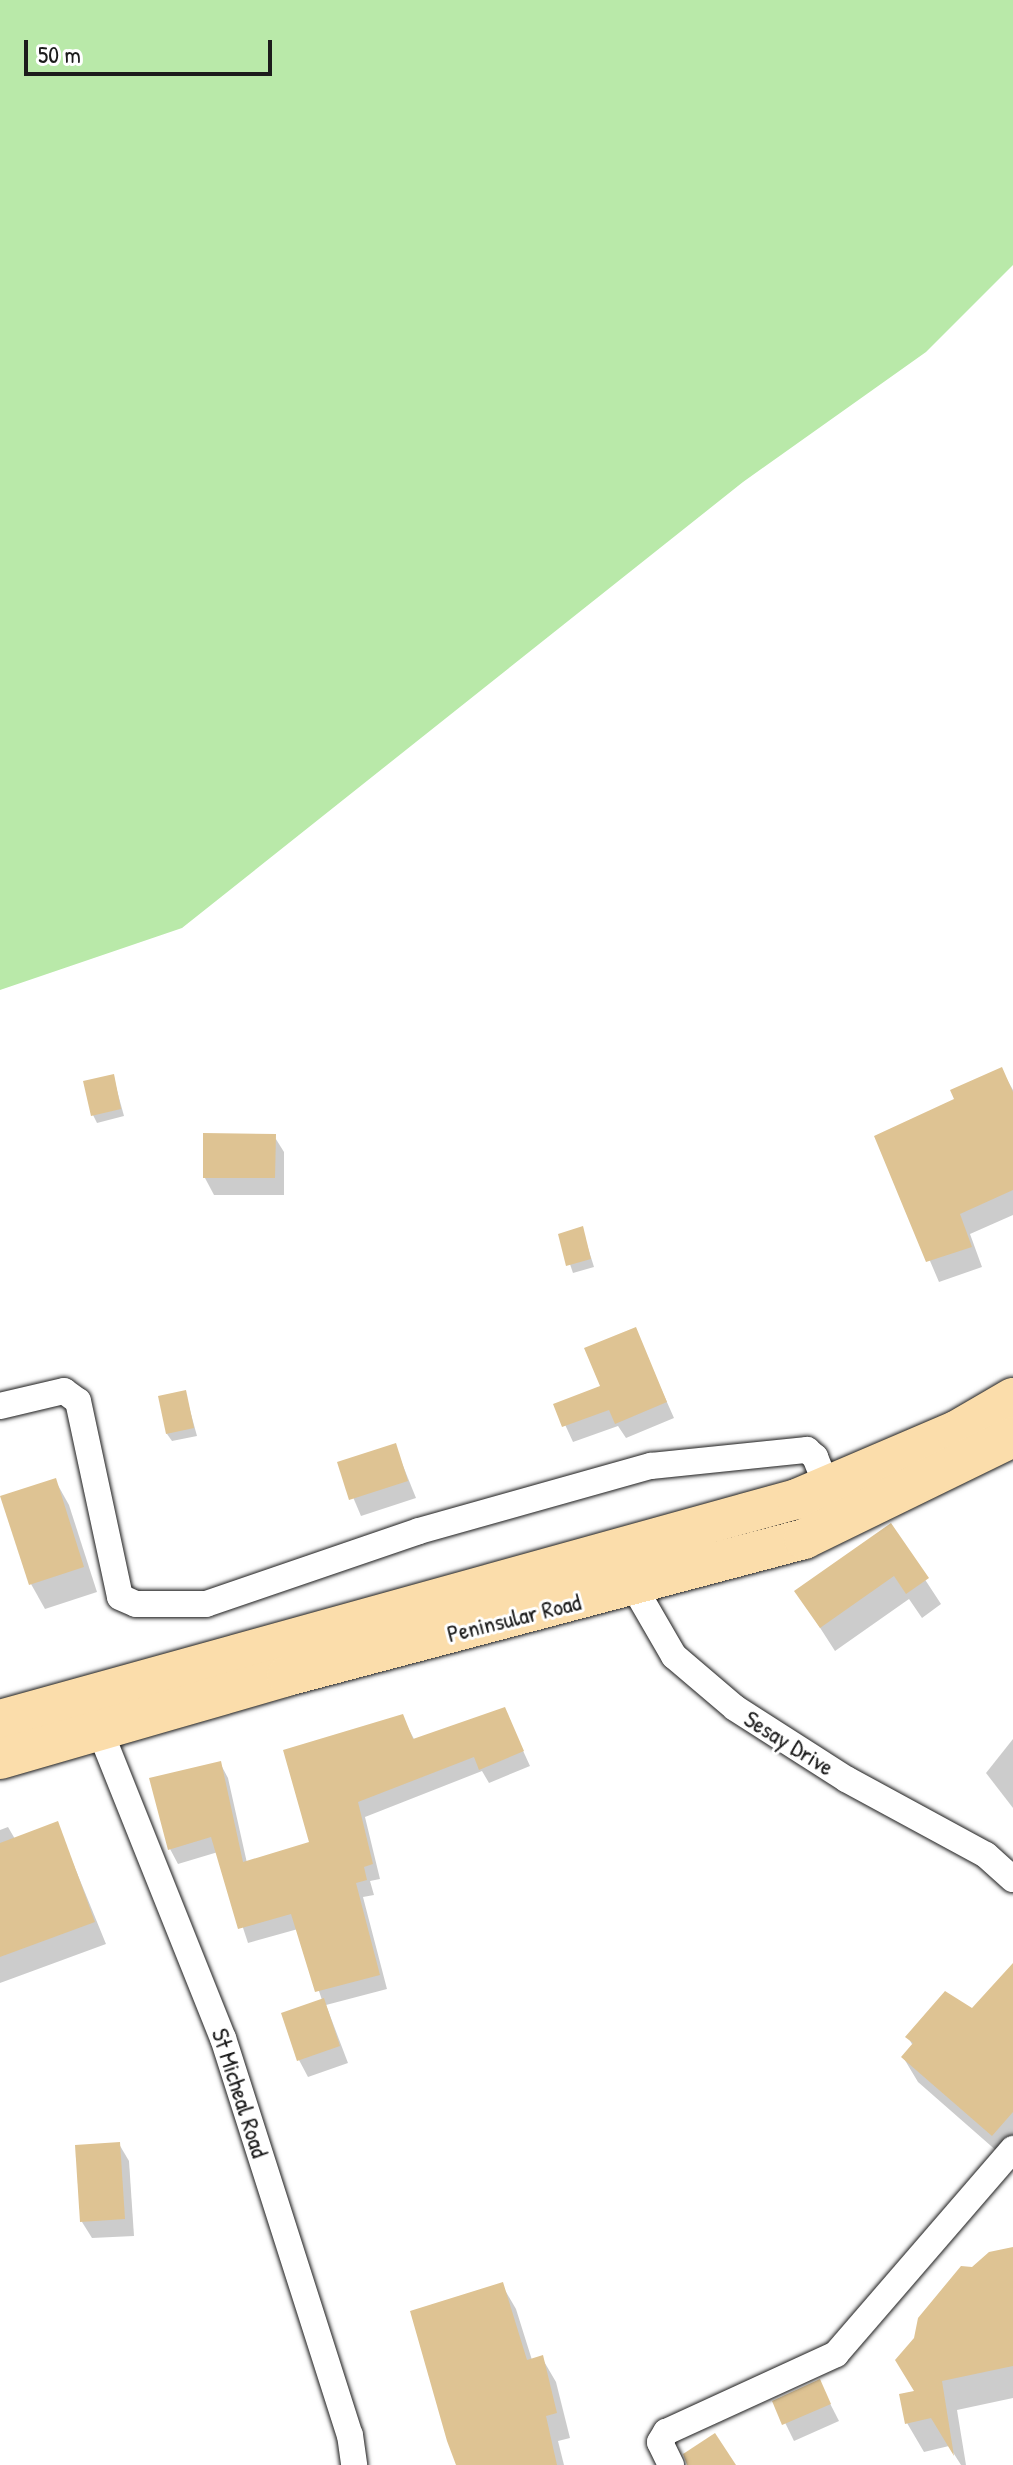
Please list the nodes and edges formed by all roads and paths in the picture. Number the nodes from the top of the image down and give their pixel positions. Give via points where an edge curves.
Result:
1 (1013, 1398) edge
2 (0, 1406) edge
3 (1013, 1437) edge
4 (827, 1486) junction
5 (630, 1568) junction
6 (0, 1720) edge
7 (100, 1731) junction
8 (0, 1759) edge
9 (1013, 1879) edge
10 (1013, 2149) edge
11 (354, 2465) edge
12 (671, 2465) edge

1 - 4 main road, Peninsular Road via 956,1431
2 - 4 street via 64,1391 78,1401 120,1597 136,1604 206,1604 419,1531 651,1466 807,1450
3 - 5 main road, Peninsular Road via 804,1539
4 - 5 main road, Peninsular Road
5 - 6 main road, Peninsular Road
5 - 7 main road, Peninsular Road
5 - 9 street, Sesay Drive via 674,1656 735,1708 846,1779 986,1855
7 - 8 main road, Peninsular Road
7 - 11 street, St Micheal Road via 223,2038 350,2435
10 - 12 street via 836,2354 666,2432 660,2442

